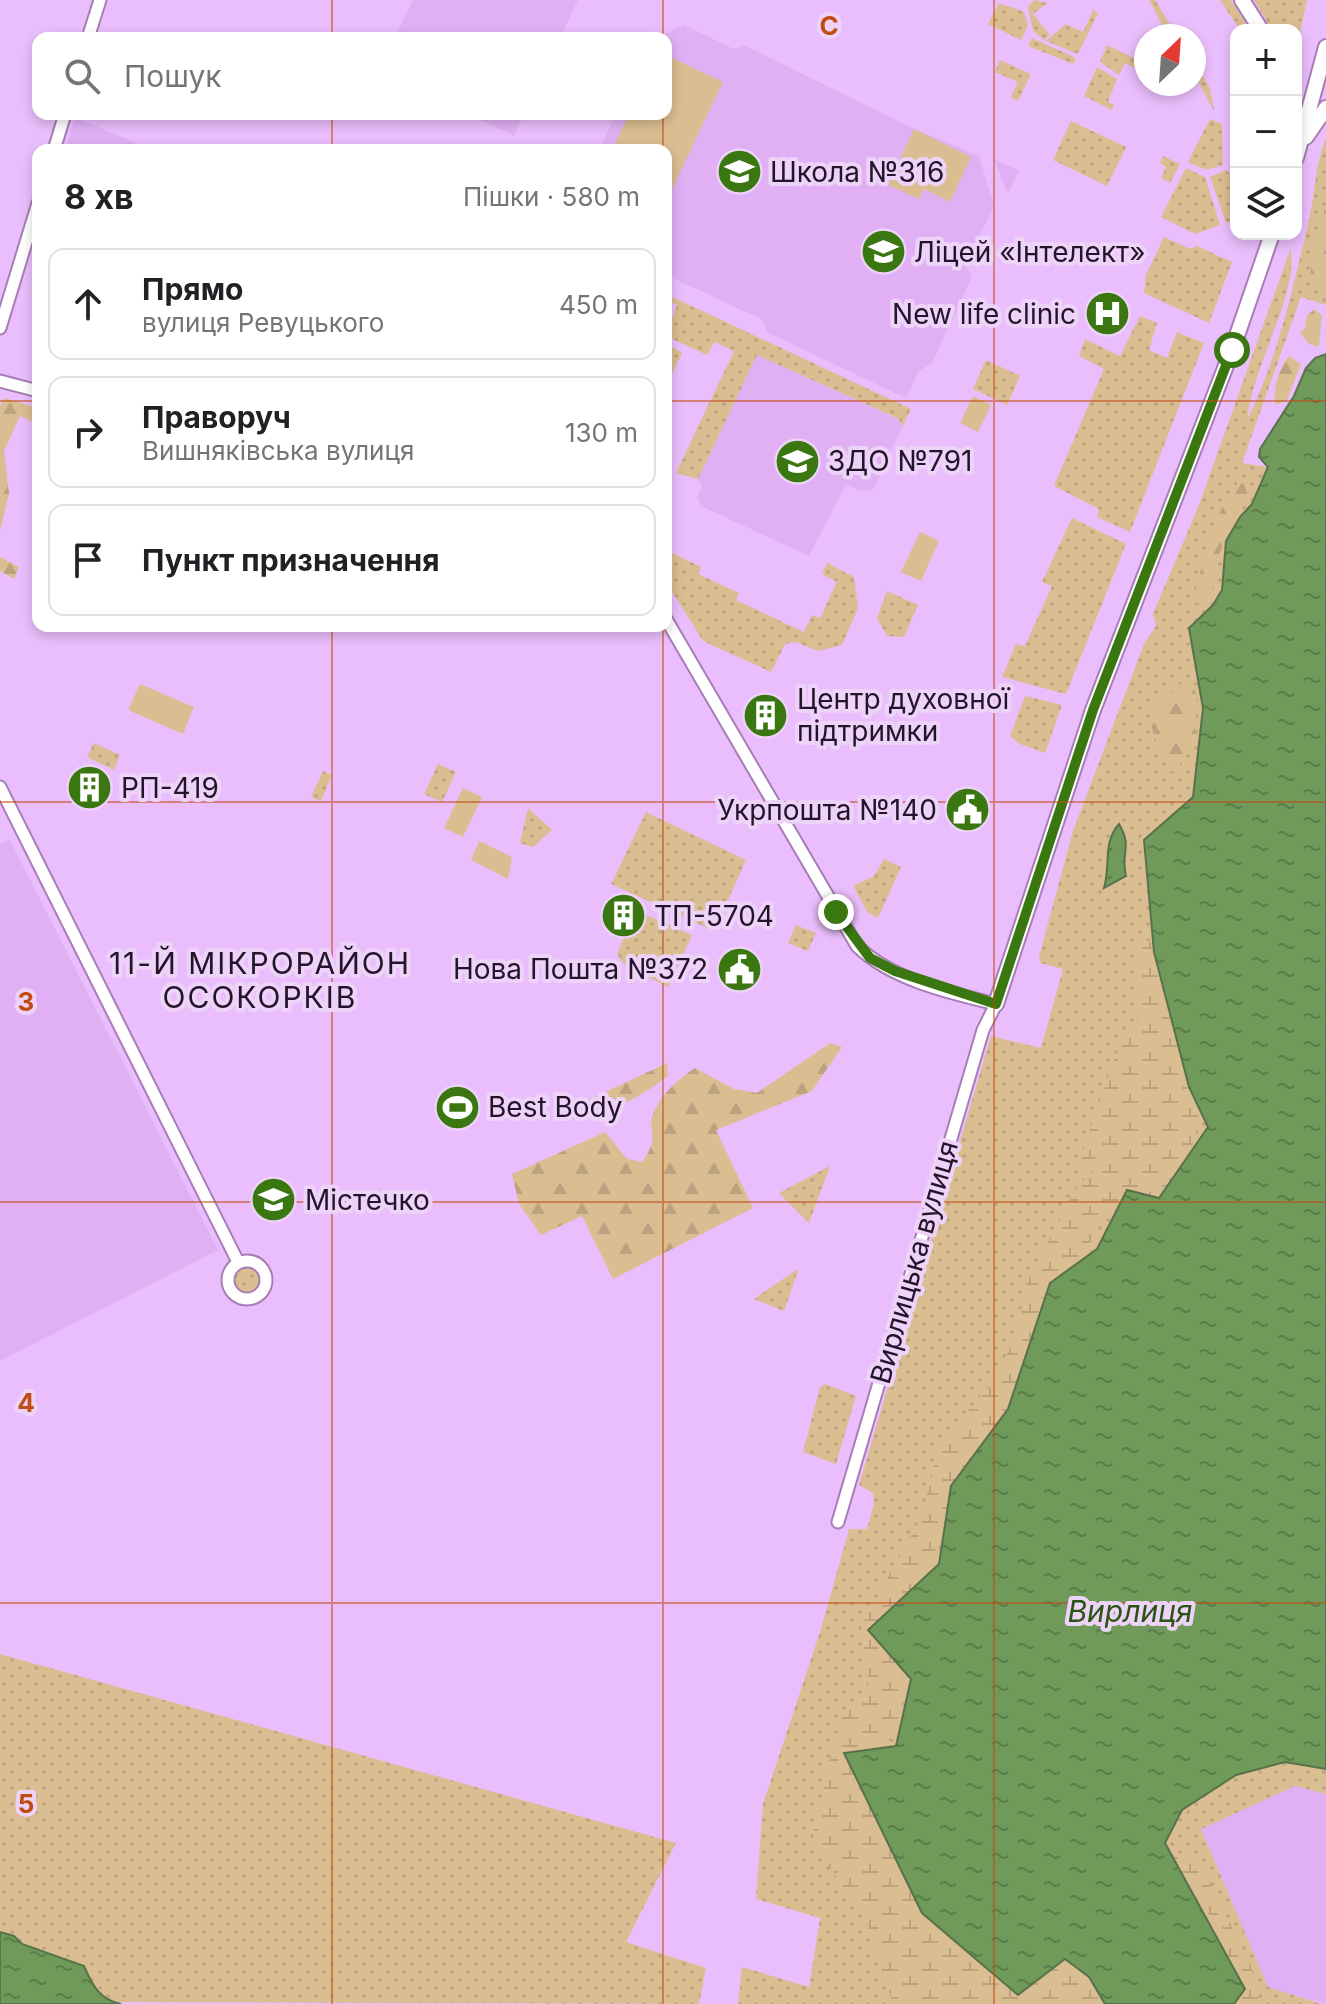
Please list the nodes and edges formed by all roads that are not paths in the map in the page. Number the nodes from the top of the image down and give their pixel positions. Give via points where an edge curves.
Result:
1 (100, 0) edge
2 (1242, 0) edge
3 (1257, 24) edge
4 (90, 32) edge
5 (1326, 47) edge
6 (1326, 108) edge
7 (63, 120) edge
8 (1302, 138) edge
9 (56, 144) edge
10 (1302, 147) edge
11 (32, 223) edge
12 (1270, 240) edge
13 (0, 328) edge
14 (0, 381) edge
15 (32, 389) edge
16 (672, 629) edge
17 (0, 787) edge
18 (996, 1004) junction
19 (238, 1262) dead end
20 (838, 1522) dead end

1 - 4 street
2 - 3 street
5 - 8 street
6 - 10 street
7 - 9 street
11 - 13 street
12 - 18 street via 1093,710
14 - 15 street
16 - 18 street via 857,946 895,971
17 - 19 street
18 - 20 street, Вирлицька вулиця via 979,1044

